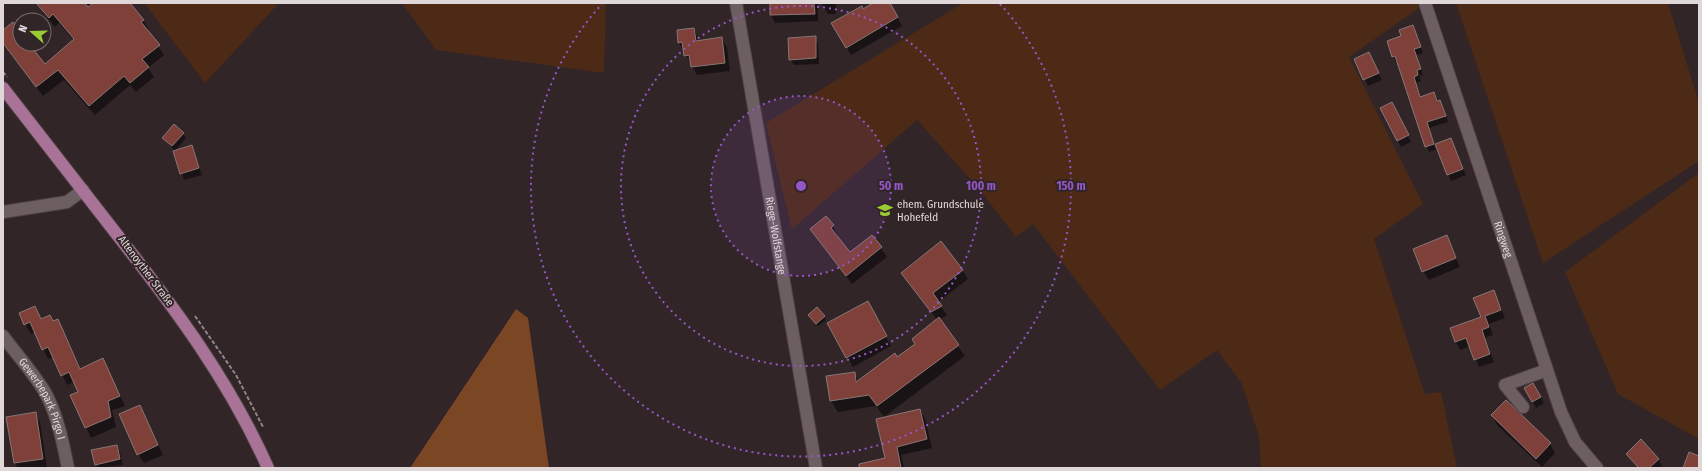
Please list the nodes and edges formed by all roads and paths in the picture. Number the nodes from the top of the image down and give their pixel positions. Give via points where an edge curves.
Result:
1 (736, 3) edge
2 (1425, 3) edge
3 (3, 88) edge
4 (83, 190) junction
5 (3, 212) edge
6 (3, 336) edge
7 (1547, 370) junction
8 (1522, 407) dead end
9 (68, 468) edge
10 (268, 468) edge
11 (816, 468) edge
12 (1597, 468) edge

1 - 11 street, Riege-Wolfstange
2 - 7 street, Ringweg
3 - 4 main road, Altenoyther Straße
4 - 5 street via 67,202
4 - 10 main road, Altenoyther Straße via 159,288 216,368 253,433
6 - 9 street, Gewerbepark Pirgo I via 45,393 61,434
7 - 8 street via 1505,385
7 - 12 street, Ringweg via 1561,412 1575,442

